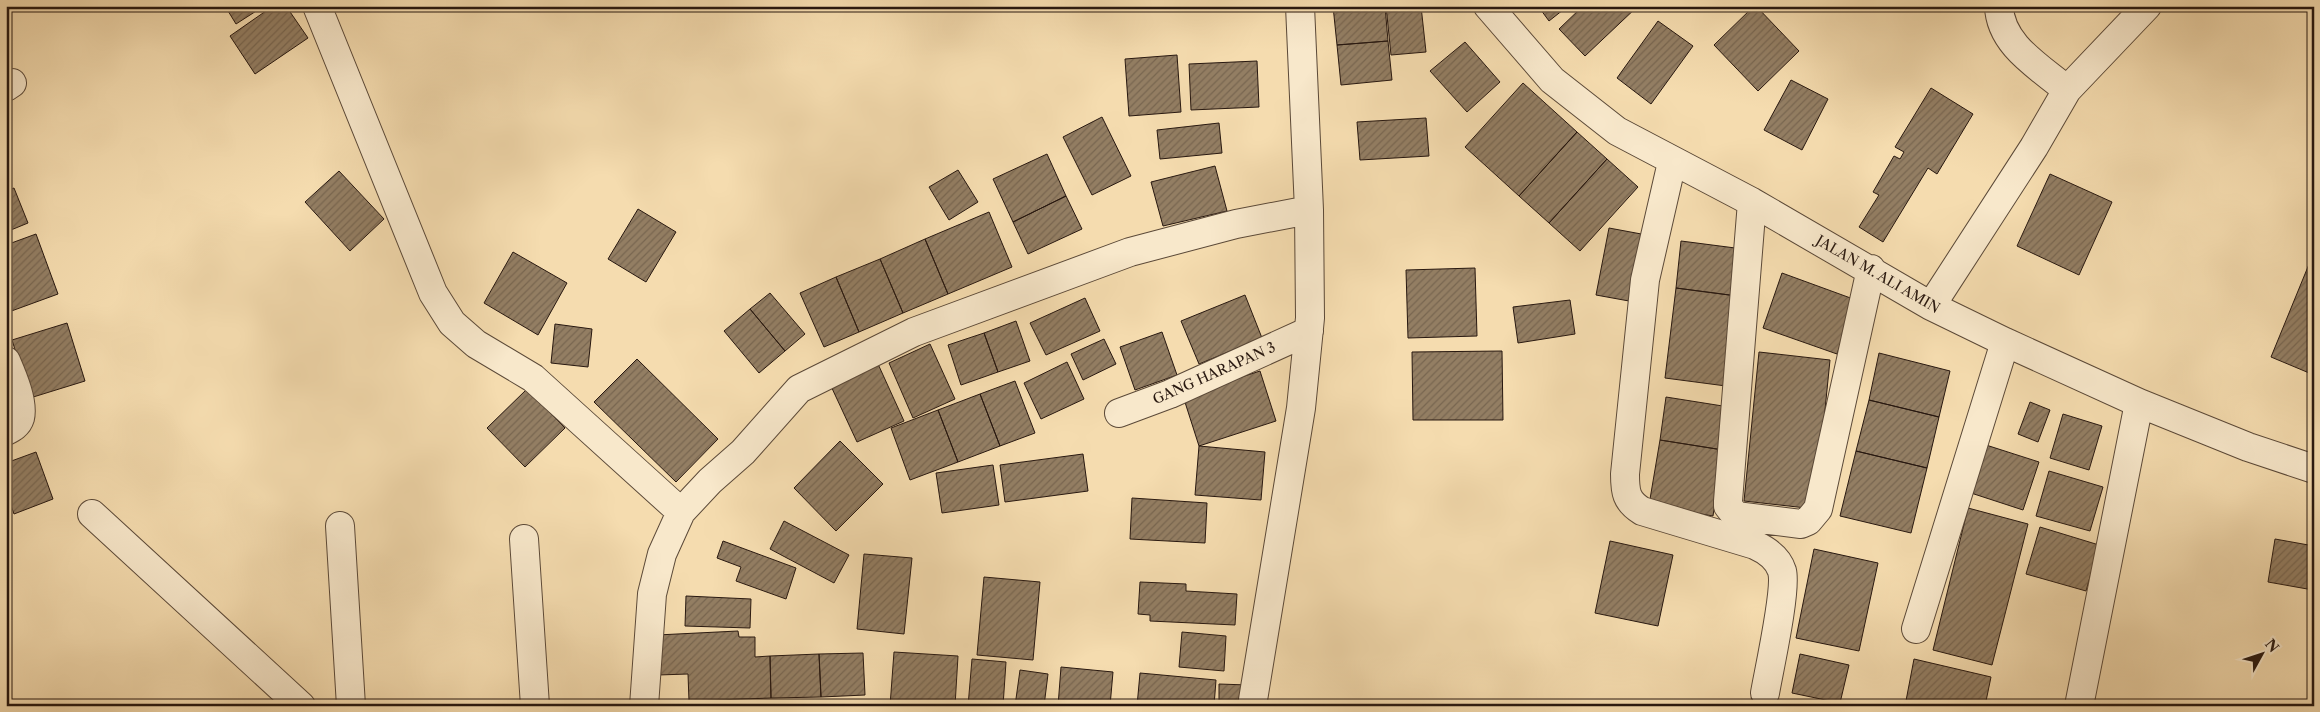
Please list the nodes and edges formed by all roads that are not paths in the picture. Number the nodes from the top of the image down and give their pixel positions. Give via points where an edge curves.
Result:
1 (317, 6) edge
2 (1300, 6) edge
3 (1488, 6) edge
4 (1999, 6) edge
5 (2147, 6) edge
6 (2068, 90) junction
7 (1672, 162) junction
8 (1752, 202) junction
9 (1309, 210) junction
10 (1871, 269) junction
11 (1931, 306) junction
12 (1309, 331) junction
13 (2005, 342) junction
14 (6, 361) edge
15 (2139, 403) junction
16 (1118, 413) dead end
17 (6, 431) edge
18 (2314, 469) edge
19 (681, 512) junction
20 (92, 514) dead end
21 (340, 526) dead end
22 (524, 539) dead end
23 (1916, 629) dead end
24 (1766, 694) dead end
25 (301, 706) edge
26 (351, 706) edge
27 (535, 706) edge
28 (644, 706) edge
29 (1252, 706) edge
30 (2079, 706) edge

1 - 19 street via 433,293 452,323 476,344 533,378
2 - 9 street
3 - 7 street, JALAN M. ALI AMIN via 1552,80 1617,131
4 - 6 street via 2002,28 2010,40
5 - 6 street
6 - 11 street
7 - 8 street, JALAN M. ALI AMIN
7 - 24 street via 1645,280 1625,493 1642,512 1755,545 1765,549 1776,561 1782,572 1782,594
8 - 10 street, JALAN M. ALI AMIN
8 - 10 street via 1728,500 1728,506 1736,516 1801,524 1818,509
9 - 12 street
9 - 19 street via 1236,224 1130,252 914,332 798,389 743,452
10 - 11 street, JALAN M. ALI AMIN
11 - 13 street, JALAN M. ALI AMIN
12 - 16 street, GANG HARAPAN 3 via 1170,394
12 - 29 street via 1295,446
13 - 15 street, JALAN M. ALI AMIN
13 - 23 street
14 - 17 street via 17,388 20,417 15,426
15 - 18 street, JALAN M. ALI AMIN via 2248,447
15 - 30 street
19 - 28 street via 662,554 652,594
20 - 25 street
21 - 26 street
22 - 27 street

